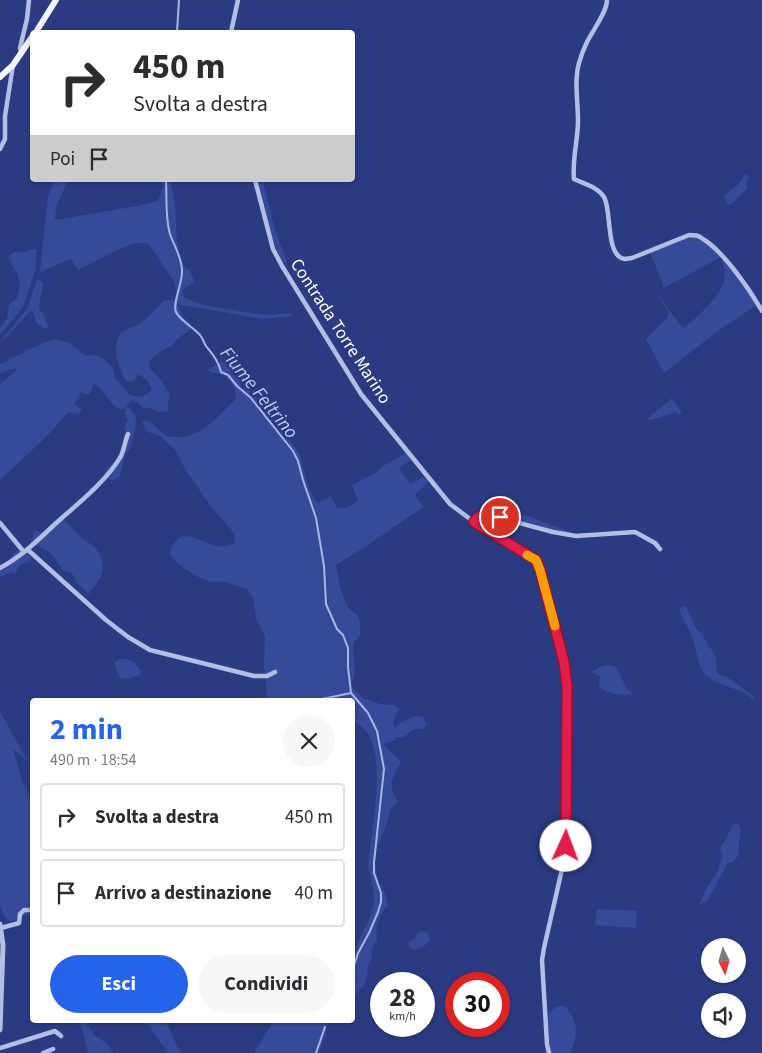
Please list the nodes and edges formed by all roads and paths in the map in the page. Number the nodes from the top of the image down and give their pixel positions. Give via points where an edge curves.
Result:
1 (29, 0) edge
2 (56, 0) edge
3 (238, 0) edge
4 (607, 0) edge
5 (37, 30) edge
6 (231, 30) edge
7 (30, 40) edge
8 (22, 53) junction
9 (13, 65) junction
10 (0, 77) edge
11 (0, 149) edge
12 (256, 182) edge
13 (762, 311) edge
14 (128, 434) dead end
15 (474, 522) junction
16 (0, 523) edge
17 (660, 549) dead end
18 (26, 551) junction
19 (0, 568) edge
20 (275, 672) dead end
21 (30, 910) edge
22 (0, 926) edge
23 (0, 1030) edge
24 (60, 1036) dead end
25 (0, 1048) edge
26 (53, 1049) dead end
27 (44, 1053) edge
28 (549, 1053) edge

1 - 8 street via 20,48
2 - 5 main road
3 - 6 street
4 - 13 street via 577,72 574,179 604,196 613,248 620,257 632,258 688,235 703,238 724,257
7 - 8 main road
8 - 9 main road
9 - 10 main road
9 - 11 street via 5,139
12 - 15 street, Contrada Torre Marino via 273,249 356,385 450,504
14 - 18 street via 122,455 110,470
15 - 17 street via 482,514 576,536 635,532
15 - 28 street, Contrada Torre Marino via 536,560 564,662 567,686 567,836 542,960
16 - 18 street
18 - 19 street
18 - 20 street via 106,620 150,650 254,676
21 - 22 street via 20,914 19,923
22 - 23 street via 3,944
24 - 25 street via 55,1031
26 - 27 street

